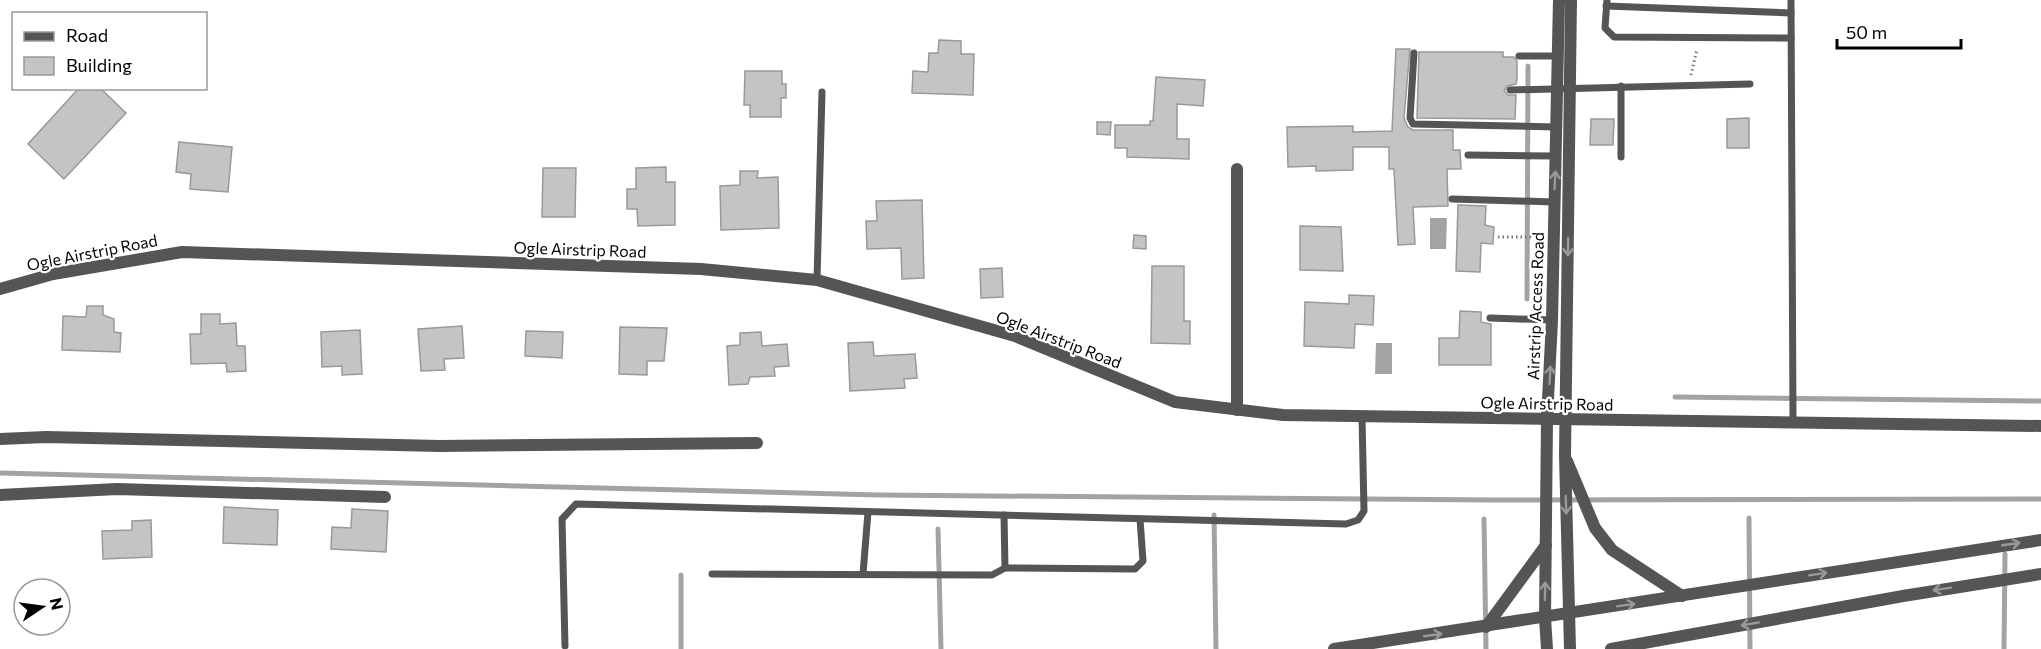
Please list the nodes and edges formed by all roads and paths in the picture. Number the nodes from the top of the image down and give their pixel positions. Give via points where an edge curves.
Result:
1 (1559, 0) edge
2 (1571, 0) edge
3 (1791, 0) edge
4 (1606, 3) edge
5 (1791, 13) junction
6 (1791, 38) junction
7 (1564, 41) junction
8 (1414, 53) dead end
9 (1522, 56) dead end
10 (1558, 56) junction
11 (1750, 84) dead end
12 (1621, 86) junction
13 (1571, 87) junction
14 (1558, 88) junction
15 (1510, 90) dead end
16 (822, 92) dead end
17 (1557, 127) junction
18 (1468, 154) dead end
19 (1556, 156) junction
20 (1621, 157) dead end
21 (1237, 169) dead end
22 (1452, 199) dead end
23 (1548, 202) junction
24 (1498, 237) dead end
25 (1541, 237) dead end
26 (817, 280) junction
27 (0, 289) edge
28 (1490, 318) dead end
29 (1552, 320) junction
30 (1237, 410) junction
31 (1362, 417) junction
32 (1547, 419) junction
33 (1566, 420) junction
34 (1792, 422) junction
35 (2041, 426) edge
36 (0, 439) edge
37 (757, 443) dead end
38 (1565, 455) junction
39 (0, 495) edge
40 (385, 497) dead end
41 (868, 512) junction
42 (1004, 515) junction
43 (1140, 519) junction
44 (2041, 540) edge
45 (1546, 545) junction
46 (1005, 568) junction
47 (712, 574) dead end
48 (863, 574) junction
49 (2041, 574) edge
50 (1682, 596) junction
51 (1569, 614) junction
52 (1545, 618) junction
53 (1486, 627) junction
54 (565, 646) dead end
55 (1334, 649) edge
56 (1547, 649) edge
57 (1570, 649) edge
58 (1611, 649) edge

1 - 7 street, Airstrip Access Road
2 - 7 street, Airstrip Access Road
3 - 5 lane
4 - 5 lane
4 - 6 lane via 1605,28 1614,36
5 - 6 lane
6 - 34 lane
7 - 10 street, Airstrip Access Road
7 - 13 street, Airstrip Access Road
8 - 17 lane via 1410,118 1413,124
9 - 10 lane
10 - 14 street, Airstrip Access Road
11 - 12 lane
12 - 13 lane
12 - 20 lane
13 - 14 lane
13 -> 33 street, Airstrip Access Road
14 - 15 lane
14 - 17 street, Airstrip Access Road
16 - 26 lane
17 - 19 street, Airstrip Access Road
18 - 19 lane
23 -> 19 street, Airstrip Access Road
21 - 30 street
22 - 23 lane
23 - 29 street, Airstrip Access Road
24 - 25 path
26 - 27 street, Ogle Airstrip Road via 701,269 182,252 53,274
26 - 30 street, Ogle Airstrip Road via 1015,336 1175,402
28 - 29 lane
32 -> 29 street, Airstrip Access Road
30 - 31 street, Ogle Airstrip Road
31 - 32 street, Ogle Airstrip Road
31 - 43 lane via 1364,511 1358,519 1346,524
32 - 33 street, Ogle Airstrip Road
32 - 45 street, Airstrip Access Road
33 - 34 street, Ogle Airstrip Road
33 - 38 street, Airstrip Access Road
34 - 35 street, Ogle Airstrip Road
36 - 37 street via 440,446
38 - 50 street via 1595,528 1612,550
38 -> 51 street, Airstrip Access Road
39 - 40 street via 117,489
41 - 42 lane
41 - 48 lane
41 - 54 lane via 576,504 562,519
42 - 43 lane
42 - 46 lane
43 - 46 lane via 1143,561 1135,569
50 -> 44 street
52 -> 45 street, Airstrip Access Road
45 - 53 street
46 - 48 lane via 992,575
47 - 48 lane
49 -> 58 street
51 -> 50 street
51 - 52 street
51 - 57 street, Airstrip Access Road
52 - 53 street
52 - 56 street, Airstrip Access Road
55 -> 53 street

